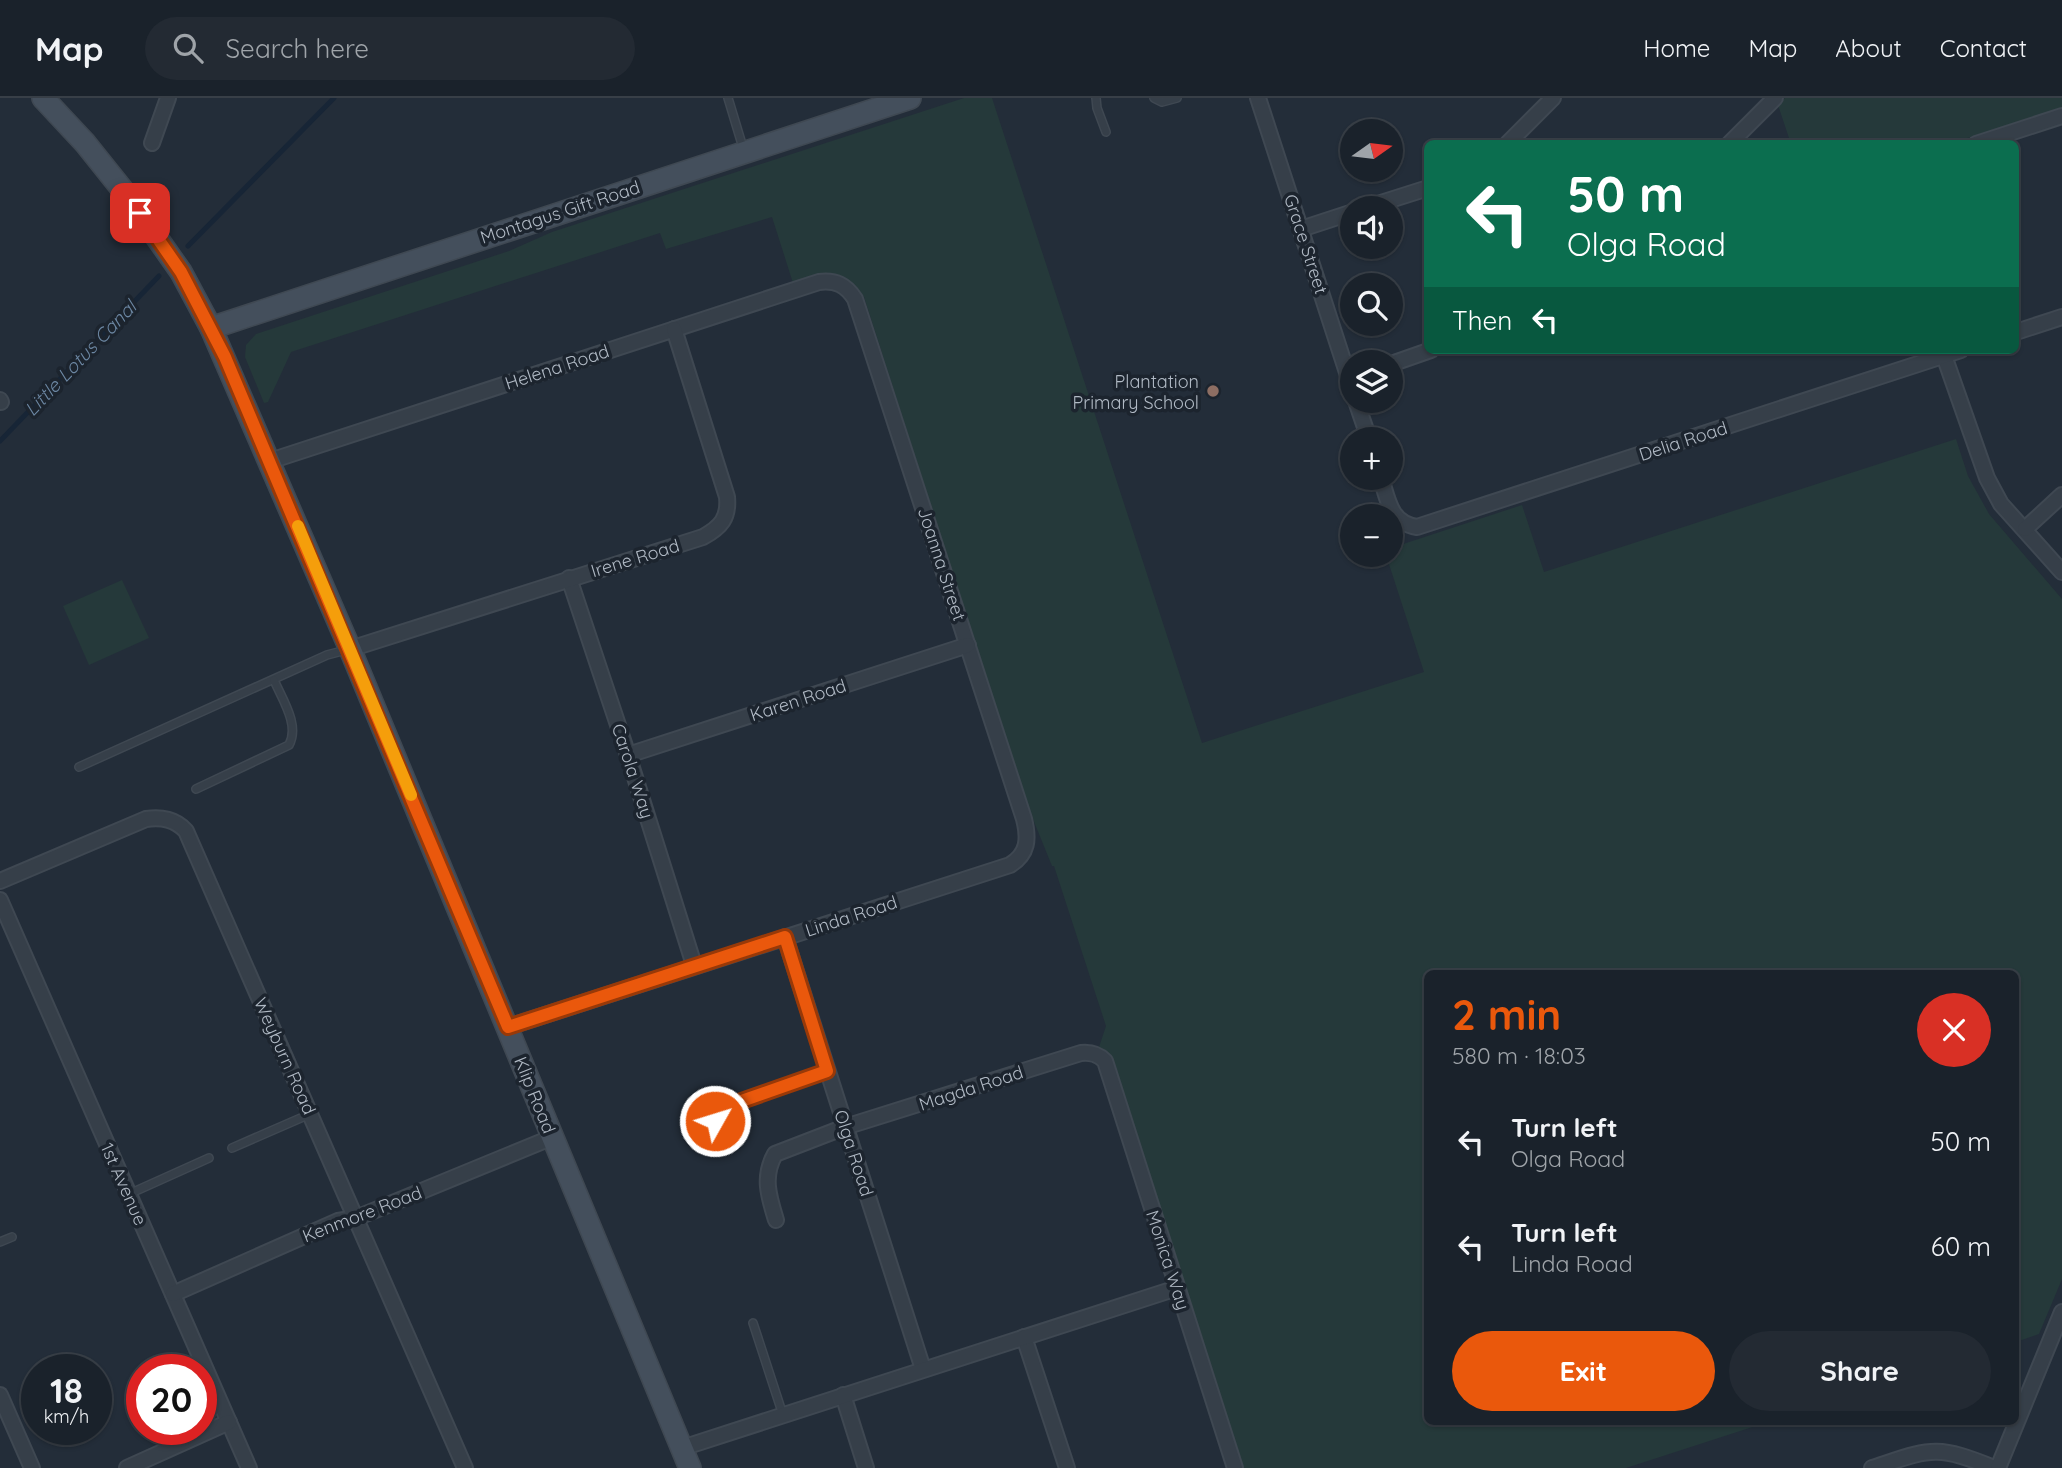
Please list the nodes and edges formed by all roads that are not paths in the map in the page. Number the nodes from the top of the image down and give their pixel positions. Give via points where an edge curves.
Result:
1 (43, 98) edge
2 (168, 98) edge
3 (727, 98) edge
4 (910, 98) edge
5 (1096, 98) edge
6 (1154, 98) edge
7 (1177, 98) edge
8 (1258, 98) edge
9 (1553, 98) edge
10 (1770, 100) edge
11 (2062, 116) edge
12 (1106, 132) dead end
13 (1511, 140) edge
14 (1733, 140) edge
15 (1988, 140) edge
16 (152, 143) dead end
17 (745, 152) junction
18 (1424, 189) edge
19 (1403, 196) edge
20 (1340, 216) edge
21 (1301, 229) junction
22 (844, 286) joint
23 (2062, 317) edge
24 (211, 328) junction
25 (674, 329) junction
26 (2019, 331) edge
27 (1341, 350) edge
28 (1424, 352) edge
29 (1940, 354) edge
30 (1943, 354) edge
31 (1403, 360) edge
32 (270, 461) junction
33 (1385, 490) edge
34 (2062, 495) edge
35 (2025, 529) junction
36 (2062, 572) edge
37 (569, 578) junction
38 (968, 645) junction
39 (350, 649) junction
40 (274, 680) junction
41 (628, 754) junction
42 (79, 767) dead end
43 (196, 789) dead end
44 (1027, 846) joint
45 (0, 881) edge
46 (0, 900) edge
47 (5, 927) edge
48 (785, 937) junction
49 (694, 965) junction
50 (508, 1027) junction
51 (1097, 1055) joint
52 (827, 1071) junction
53 (311, 1114) junction
54 (845, 1127) junction
55 (552, 1136) junction
56 (719, 1147) dead end
57 (232, 1148) dead end
58 (209, 1158) dead end
59 (129, 1194) junction
60 (356, 1218) junction
61 (776, 1220) dead end
62 (12, 1237) dead end
63 (0, 1242) edge
64 (1177, 1288) junction
65 (173, 1294) junction
66 (2062, 1312) edge
67 (754, 1323) dead end
68 (1024, 1337) junction
69 (923, 1368) junction
70 (0, 1395) edge
71 (843, 1395) junction
72 (2019, 1414) edge
73 (783, 1415) junction
74 (229, 1422) junction
75 (2014, 1425) edge
76 (686, 1458) edge
77 (32, 1468) edge
78 (127, 1468) edge
79 (249, 1468) edge
80 (465, 1468) edge
81 (866, 1468) edge
82 (1067, 1468) edge
83 (1235, 1468) edge
84 (1872, 1468) edge
85 (1996, 1468) edge

1 - 24 street, Klip Road via 85,143 162,243
2 - 16 street
3 - 17 lane
4 - 17 street, Montagus Gift Road
5 - 12 lane
6 - 7 lane via 1162,102
8 - 21 street, Grace Street
9 - 13 street
10 - 14 street
11 - 15 street
17 - 24 street, Montagus Gift Road
18 - 19 street
20 - 21 street
21 - 27 street, Grace Street
22 - 25 street, Helena Road via 819,282
22 - 38 street, Joanna Street via 855,299
23 - 26 street
24 - 32 street, Klip Road
25 - 32 street, Helena Road
25 - 37 street, Irene Road via 727,497 725,520 703,537
28 - 31 street
29 - 33 street, Delia Road via 1424,525 1405,525 1391,510
30 - 35 street via 1987,478 2001,504
32 - 39 street, Klip Road
34 - 35 street
35 - 36 street
37 - 39 street, Irene Road
37 - 41 street, Carola Way
38 - 41 street, Karen Road
38 - 44 street, Joanna Street via 1024,819
39 - 40 lane
39 - 50 street, Klip Road
40 - 42 lane
40 - 43 lane via 293,725 289,745
41 - 49 street, Carola Way
44 - 48 street, Linda Road via 1010,865
45 - 53 street, Weyburn Road via 146,819 180,825 194,847
46 - 47 street, 1st Avenue
47 - 59 street, 1st Avenue
48 - 49 street, Linda Road
48 - 52 street, Olga Road
49 - 50 street, Linda Road
50 - 55 street, Klip Road
51 - 54 street, Magda Road via 1081,1053
51 - 64 street, Monica Way via 1105,1061
52 - 54 street, Olga Road
52 - 56 lane via 718,1110 714,1115
53 - 57 lane
53 - 60 street, Weyburn Road
54 - 61 street, Magda Road via 775,1154 767,1177
54 - 69 street, Olga Road
55 - 60 street, Kenmore Road
55 - 76 street, Klip Road
58 - 59 lane
59 - 65 street, 1st Avenue
60 - 65 street, Kenmore Road via 338,1221
60 - 80 street, Weyburn Road
62 - 63 lane
64 - 68 street
64 - 83 street, Monica Way
65 - 74 street, 1st Avenue
66 - 72 street
67 - 73 lane
68 - 69 street
68 - 82 street
69 - 71 street
70 - 77 street
71 - 73 street
71 - 81 street
73 - 76 street
74 - 78 street
74 - 79 street, 1st Avenue
75 - 85 street
84 - 85 street via 1941,1450

